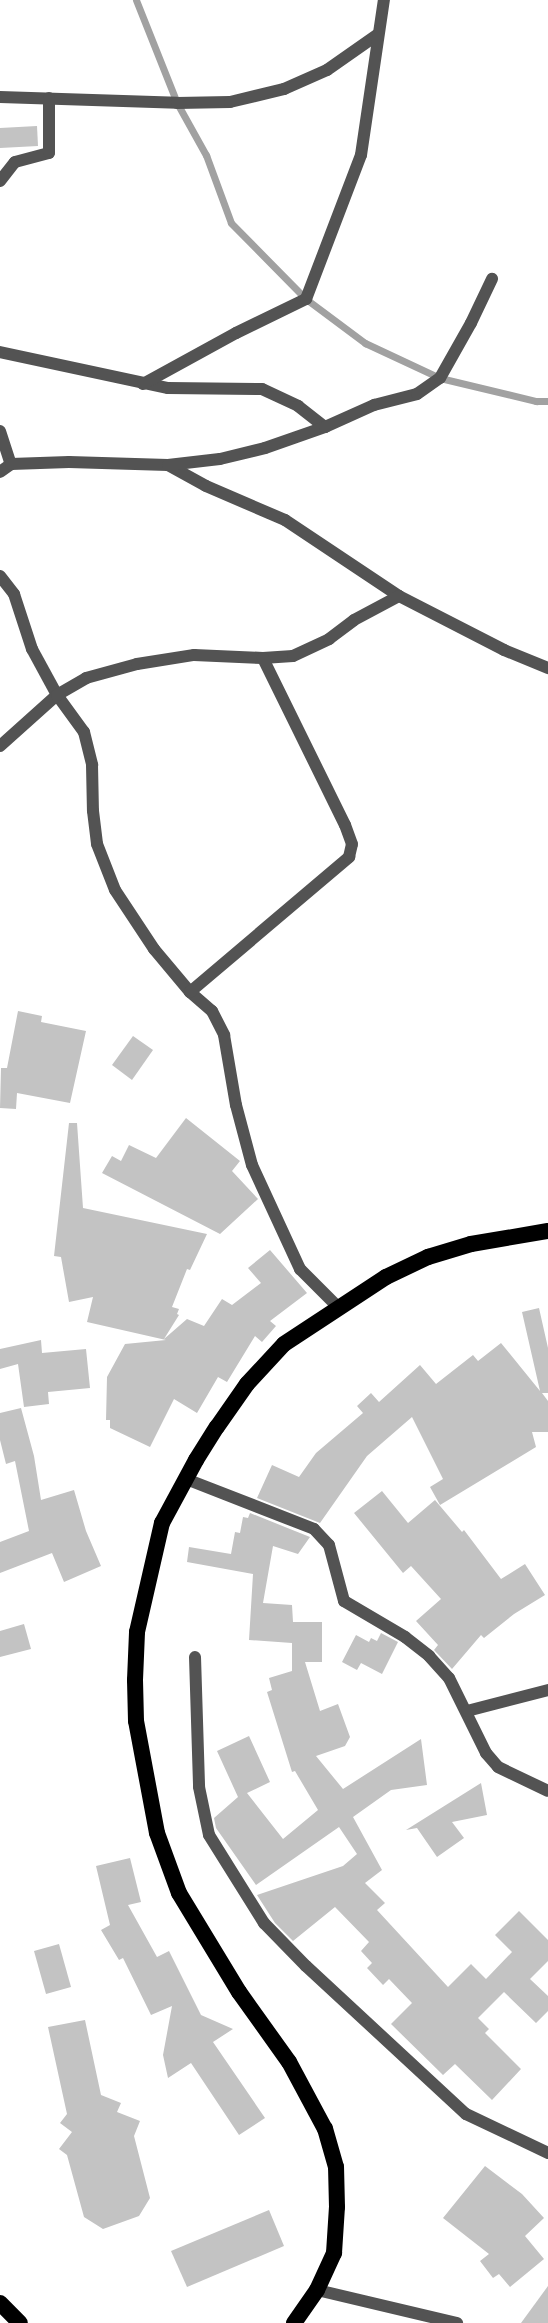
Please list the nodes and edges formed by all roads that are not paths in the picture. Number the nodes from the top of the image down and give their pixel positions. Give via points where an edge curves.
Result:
1 (384, 0) edge
2 (377, 35) junction
3 (0, 97) edge
4 (49, 98) junction
5 (0, 182) edge
6 (492, 279) dead end
7 (0, 352) edge
8 (143, 384) junction
9 (325, 427) junction
10 (0, 431) edge
11 (168, 465) junction
12 (5, 468) edge
13 (0, 576) edge
14 (399, 596) junction
15 (263, 658) junction
16 (548, 668) edge
17 (57, 695) junction
18 (0, 746) edge
19 (190, 992) junction
20 (548, 1231) edge
21 (338, 1307) junction
22 (186, 1479) junction
23 (195, 1657) dead end
24 (548, 1690) edge
25 (467, 1711) junction
26 (548, 1791) edge
27 (548, 2152) edge
28 (317, 2290) junction
29 (0, 2303) edge
30 (20, 2323) edge
31 (294, 2323) edge
32 (457, 2323) edge

1 - 2 street
2 - 4 street via 327,70 284,89 231,102
2 - 8 street via 361,155 306,299
3 - 4 street
4 - 5 street via 49,153 15,162
6 - 9 street via 440,378 417,394 374,405
7 - 8 street
8 - 9 street via 187,389 262,388 298,406
9 - 11 street via 220,459
10 - 12 street
11 - 12 street via 69,462
11 - 14 street via 285,520
13 - 17 street via 14,594 32,648
14 - 15 street via 293,656
14 - 16 street
15 - 17 street via 194,655 137,664 86,678
15 - 19 street via 352,844 349,857
17 - 18 street
17 - 19 street via 84,732 92,765 97,844 115,890 154,949
19 - 21 street via 212,1011 224,1035 236,1105 252,1165 300,1269
20 - 21 highway via 481,1242 429,1257 386,1277
21 - 22 highway via 284,1344 247,1384
22 - 25 street via 314,1529 330,1545 344,1601 429,1656 449,1678
22 - 28 highway via 162,1524 137,1632 136,1721 157,1833 179,1893 239,1992 289,2062 325,2129 336,2167 337,2207 334,2253
23 - 27 street via 199,1787 209,1835 264,1923 466,2114
24 - 25 street
25 - 26 street via 486,1753 498,1767
28 - 31 highway
28 - 32 street
29 - 30 highway

